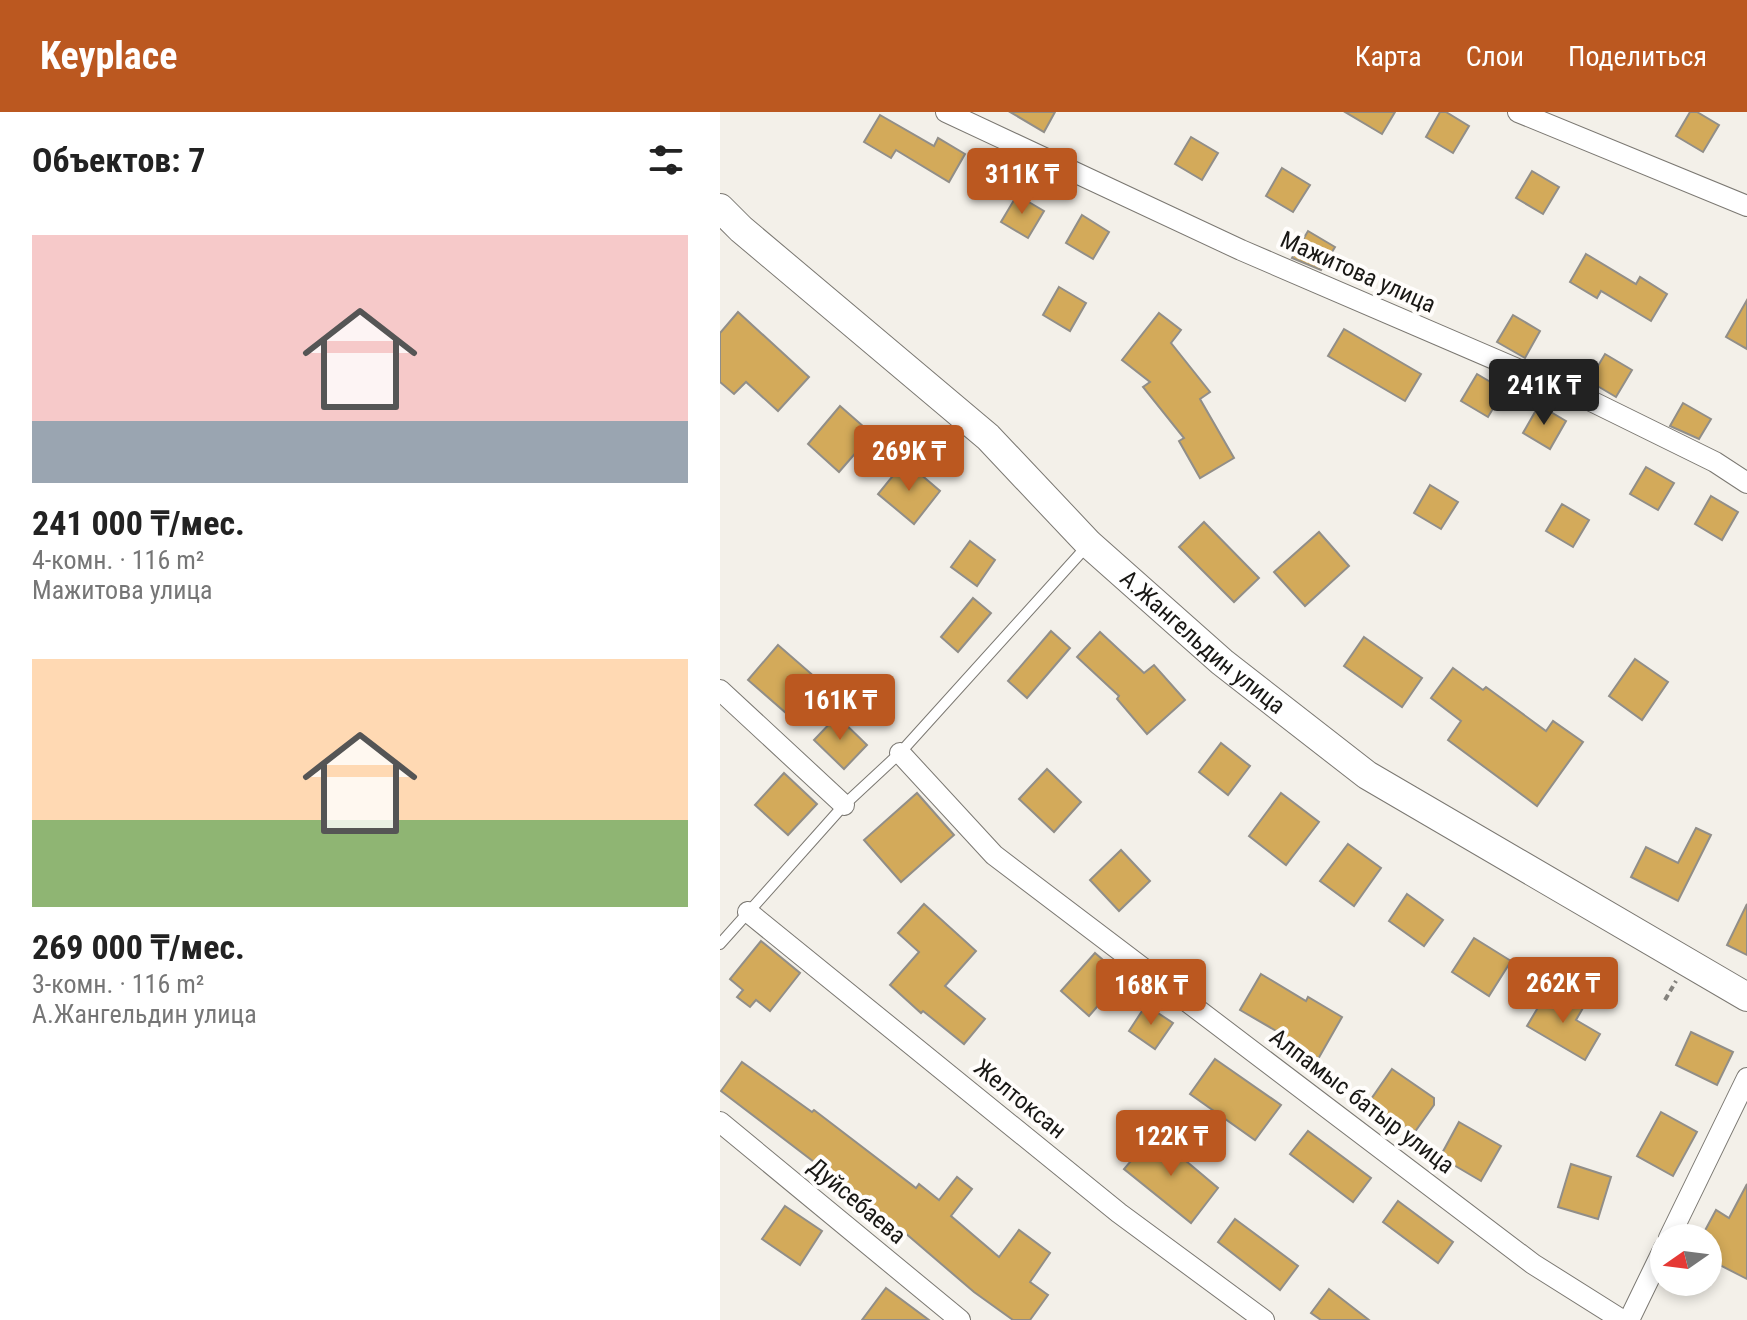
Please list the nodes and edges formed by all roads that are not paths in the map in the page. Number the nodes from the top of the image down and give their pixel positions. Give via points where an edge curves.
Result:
1 (946, 112) edge
2 (1518, 112) edge
3 (1747, 206) edge
4 (720, 208) edge
5 (1747, 483) edge
6 (1089, 544) junction
7 (720, 690) edge
8 (900, 753) junction
9 (844, 805) junction
10 (748, 912) junction
11 (720, 944) edge
12 (1747, 997) edge
13 (1747, 1078) edge
14 (720, 1122) edge
15 (1676, 1224) edge
16 (1650, 1277) edge
17 (960, 1320) edge
18 (1264, 1320) edge
19 (1622, 1320) edge
20 (1629, 1320) edge

1 - 5 street, Мажитова улица via 1241,250 1587,399
2 - 3 street
4 - 6 street, А.Жангельдин улица via 988,437
6 - 8 lane
6 - 12 street, А.Жангельдин улица via 1222,662 1367,775
7 - 9 street
8 - 9 lane
8 - 19 street, Алпамыс батыр улица via 994,855 1533,1264
9 - 10 lane
10 - 11 lane
10 - 18 street, Желтоксан via 1119,1213
13 - 15 street
14 - 17 street, Дуйсебаева
16 - 20 street

